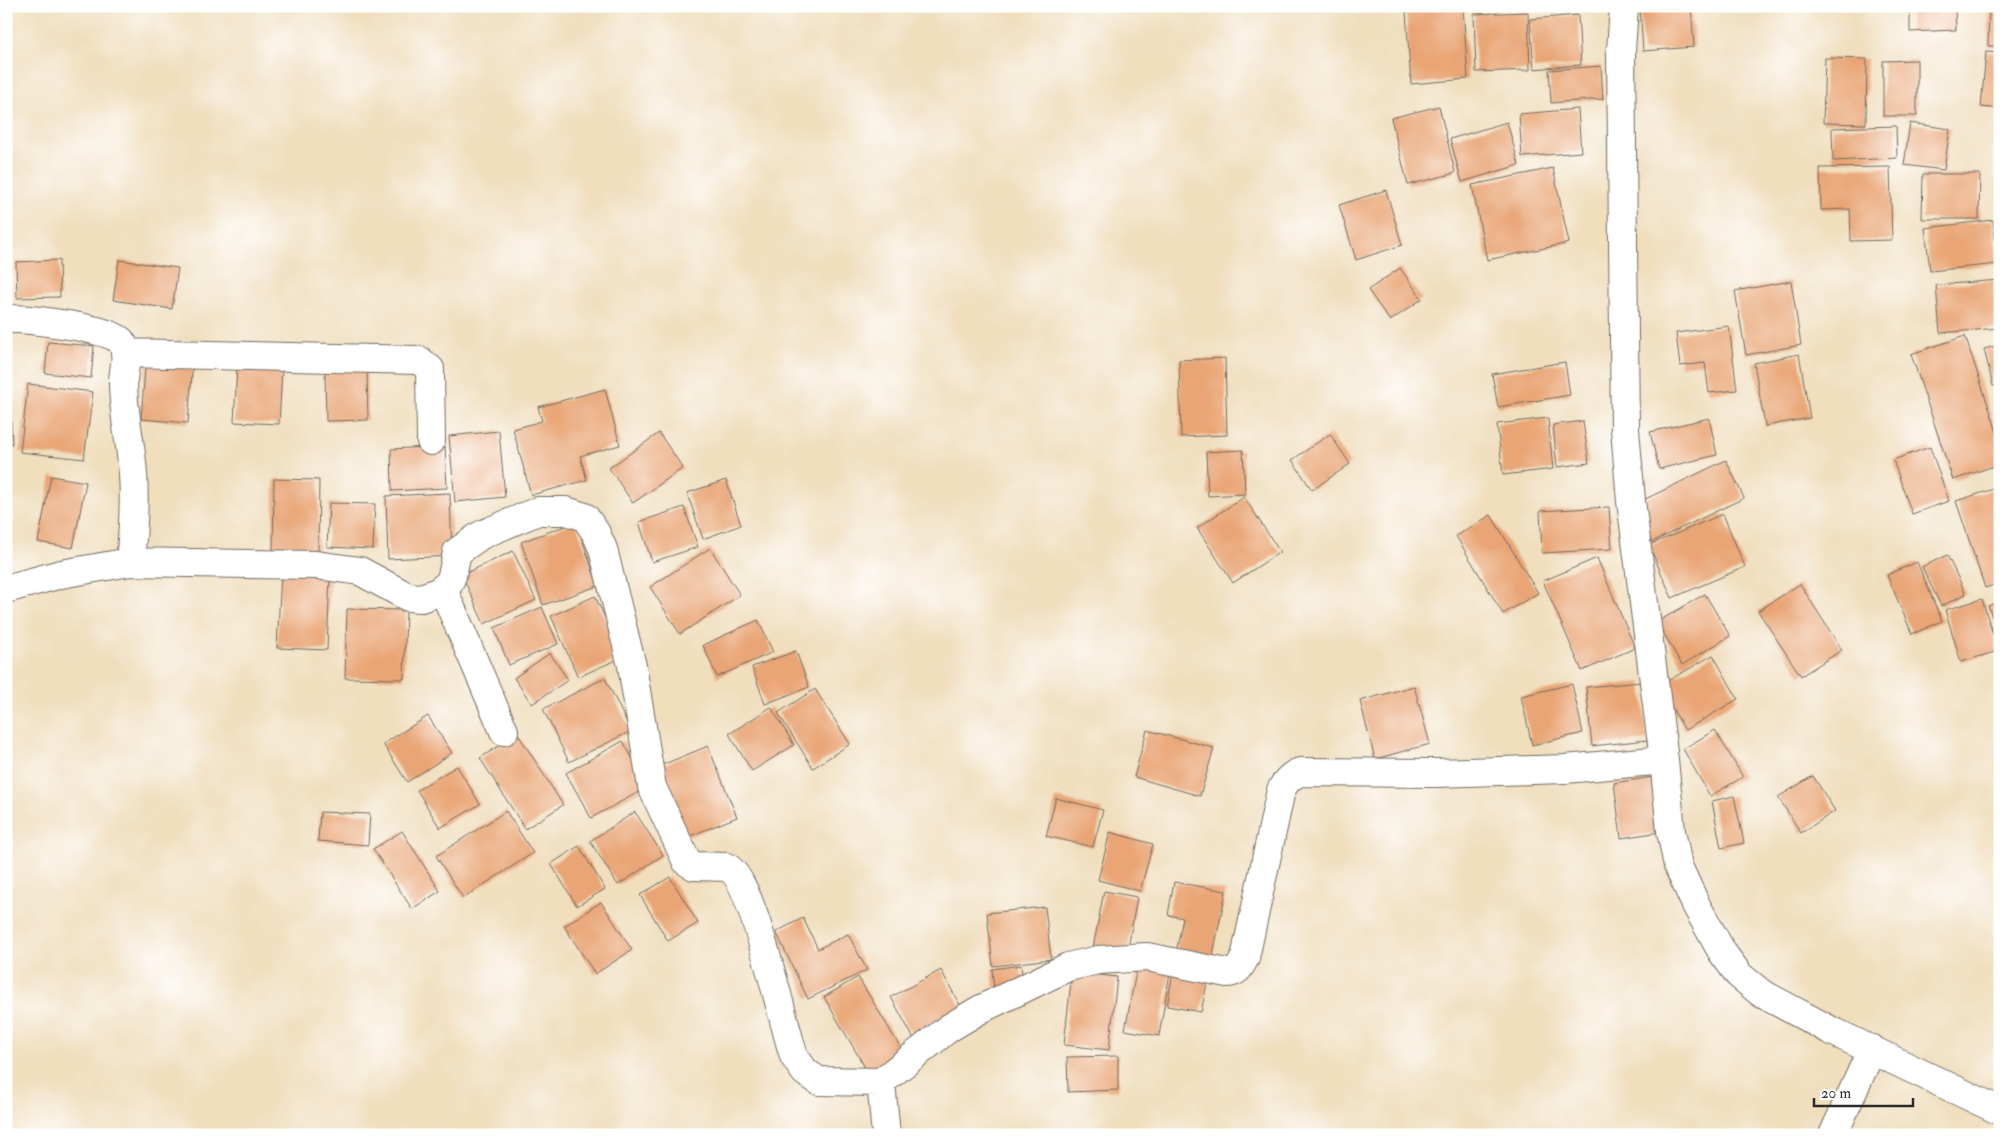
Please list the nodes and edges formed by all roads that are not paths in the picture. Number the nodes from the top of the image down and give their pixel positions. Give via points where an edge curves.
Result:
1 (1624, 6) edge
2 (7, 316) edge
3 (125, 353) junction
4 (431, 441) dead end
5 (130, 562) junction
6 (6, 589) edge
7 (443, 589) junction
8 (504, 731) dead end
9 (1664, 760) junction
10 (1872, 1049) junction
11 (881, 1082) junction
12 (2000, 1111) edge
13 (886, 1135) edge
14 (1833, 1135) edge

1 - 9 street via 1621,51 1625,429 1631,502
2 - 3 street via 108,333 120,339
3 - 4 street via 419,360 430,369
3 - 5 street via 122,383 135,520
5 - 6 street via 61,574
5 - 7 street via 316,565 360,571 408,597 421,598
7 - 8 street
7 - 11 street via 452,576 457,552 481,535 538,511 566,512 585,517 604,549 632,666 652,787 687,862 694,866 730,868 737,876 756,920 794,1056 805,1072 819,1080
9 - 10 street via 1678,866 1722,952 1739,975 1761,993
9 - 11 street via 1565,770 1436,774 1300,772 1292,775 1281,790 1244,958 1237,970 1227,973 1146,957 1098,960 1068,967 981,1009
10 - 12 street
10 - 14 street
11 - 13 street

